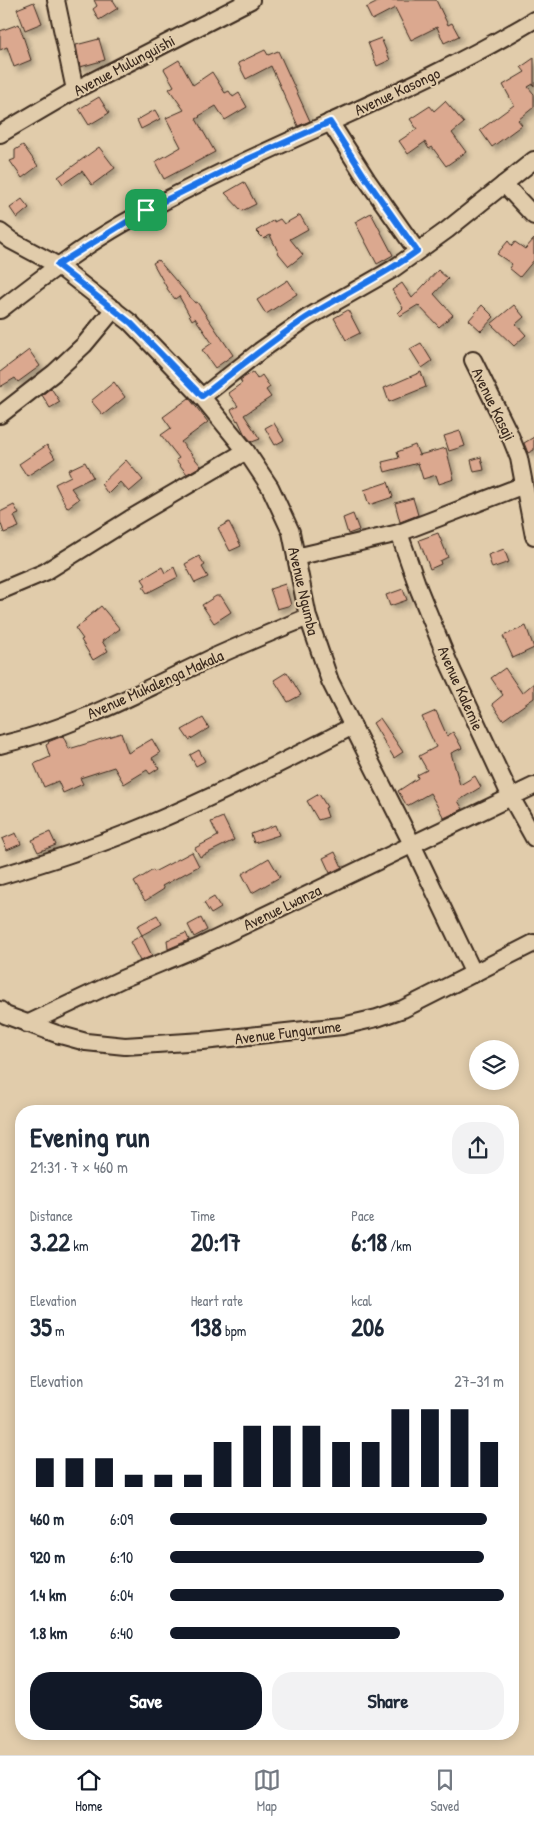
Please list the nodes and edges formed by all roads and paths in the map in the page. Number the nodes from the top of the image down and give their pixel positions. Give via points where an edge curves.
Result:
1 (56, 0) edge
2 (251, 0) edge
3 (534, 20) edge
4 (75, 90) junction
5 (330, 122) junction
6 (0, 134) edge
7 (534, 160) edge
8 (504, 184) junction
9 (534, 216) edge
10 (0, 232) edge
11 (417, 251) junction
12 (57, 265) junction
13 (114, 309) junction
14 (0, 310) edge
15 (473, 360) dead end
16 (202, 396) junction
17 (0, 415) edge
18 (246, 451) junction
19 (524, 485) junction
20 (399, 533) junction
21 (534, 533) edge
22 (296, 556) junction
23 (0, 591) edge
24 (308, 617) junction
25 (353, 726) junction
26 (0, 745) edge
27 (534, 786) edge
28 (511, 796) junction
29 (534, 838) edge
30 (412, 844) junction
31 (0, 876) edge
32 (534, 943) edge
33 (474, 974) junction
34 (0, 1010) edge
35 (27, 1024) junction

1 - 4 street
2 - 4 street, Avenue Mulunguishi
3 - 5 street, Avenue Kasongo via 442,71
4 - 6 street, Avenue Mulunguishi
5 - 11 street
5 - 12 street, Avenue Kasongo via 146,210
7 - 8 street
8 - 9 street
8 - 11 street
10 - 12 street, Avenue Ngumba
11 - 16 street via 393,269 306,318
12 - 13 street, Avenue Ngumba
12 - 14 street, Avenue Kasongo
13 - 16 street, Avenue Ngumba
13 - 17 street via 84,345 54,373
15 - 19 street, Avenue Kasaji via 509,433
16 - 18 street, Avenue Ngumba
18 - 22 street, Avenue Ngumba via 283,512
18 - 23 street via 44,572
19 - 20 street
19 - 21 street, Avenue Kasaji
20 - 22 street
20 - 28 street, Avenue Kalemie via 450,666
22 - 24 street, Avenue Ngumba
24 - 25 street, Avenue Ngumba via 330,681
24 - 26 street, Avenue Mukalenga Makala via 99,710
25 - 30 street, Avenue Ngumba
25 - 31 street via 279,765 129,833
27 - 28 street, Avenue Lwanza
28 - 29 street, Avenue Kalemie
28 - 30 street, Avenue Lwanza
30 - 33 street, Avenue Ngumba
30 - 35 street, Avenue Lwanza via 199,947
32 - 33 street, Avenue Fungurume
33 - 35 street, Avenue Fungurume via 377,1018 277,1034 125,1046 86,1042
34 - 35 street, Avenue Fungurume

